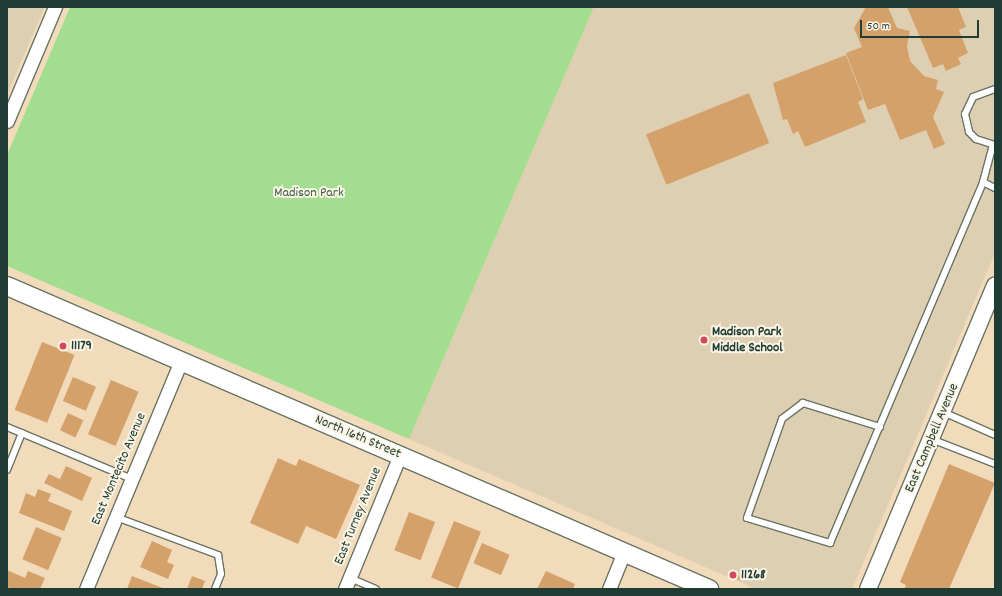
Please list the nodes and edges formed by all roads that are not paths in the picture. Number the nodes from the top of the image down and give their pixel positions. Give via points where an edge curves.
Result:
1 (55, 7) edge
2 (995, 89) edge
3 (7, 121) edge
4 (994, 145) edge
5 (983, 182) junction
6 (995, 188) edge
7 (7, 286) edge
8 (995, 286) edge
9 (181, 361) junction
10 (942, 412) junction
11 (7, 427) edge
12 (880, 427) junction
13 (22, 433) junction
14 (995, 435) edge
15 (931, 439) junction
16 (400, 455) junction
17 (995, 464) edge
18 (7, 470) edge
19 (132, 479) junction
20 (116, 517) junction
21 (624, 552) junction
22 (348, 583) edge
23 (86, 589) edge
24 (215, 589) edge
25 (376, 589) edge
26 (609, 589) edge
27 (709, 589) edge
28 (868, 589) edge

1 - 3 street
2 - 4 lane via 973,98 965,114 969,132 984,143
4 - 5 lane
5 - 6 lane
5 - 12 lane
7 - 9 main road, North 16th Street
8 - 10 street, East Campbell Avenue
9 - 16 main road, North 16th Street
9 - 19 street, East Montecito Avenue
10 - 14 lane
10 - 15 street, East Campbell Avenue
11 - 13 lane
12 - 12 lane via 830,544 747,518 782,419 804,403
13 - 18 lane
13 - 19 lane
15 - 17 lane
15 - 28 street, East Campbell Avenue
16 - 21 main road, North 16th Street
16 - 22 street, East Turney Avenue
19 - 20 street, East Montecito Avenue
20 - 23 street, East Montecito Avenue
20 - 24 lane via 218,555 222,574
21 - 26 street
21 - 27 main road, North 16th Street
22 - 25 lane

